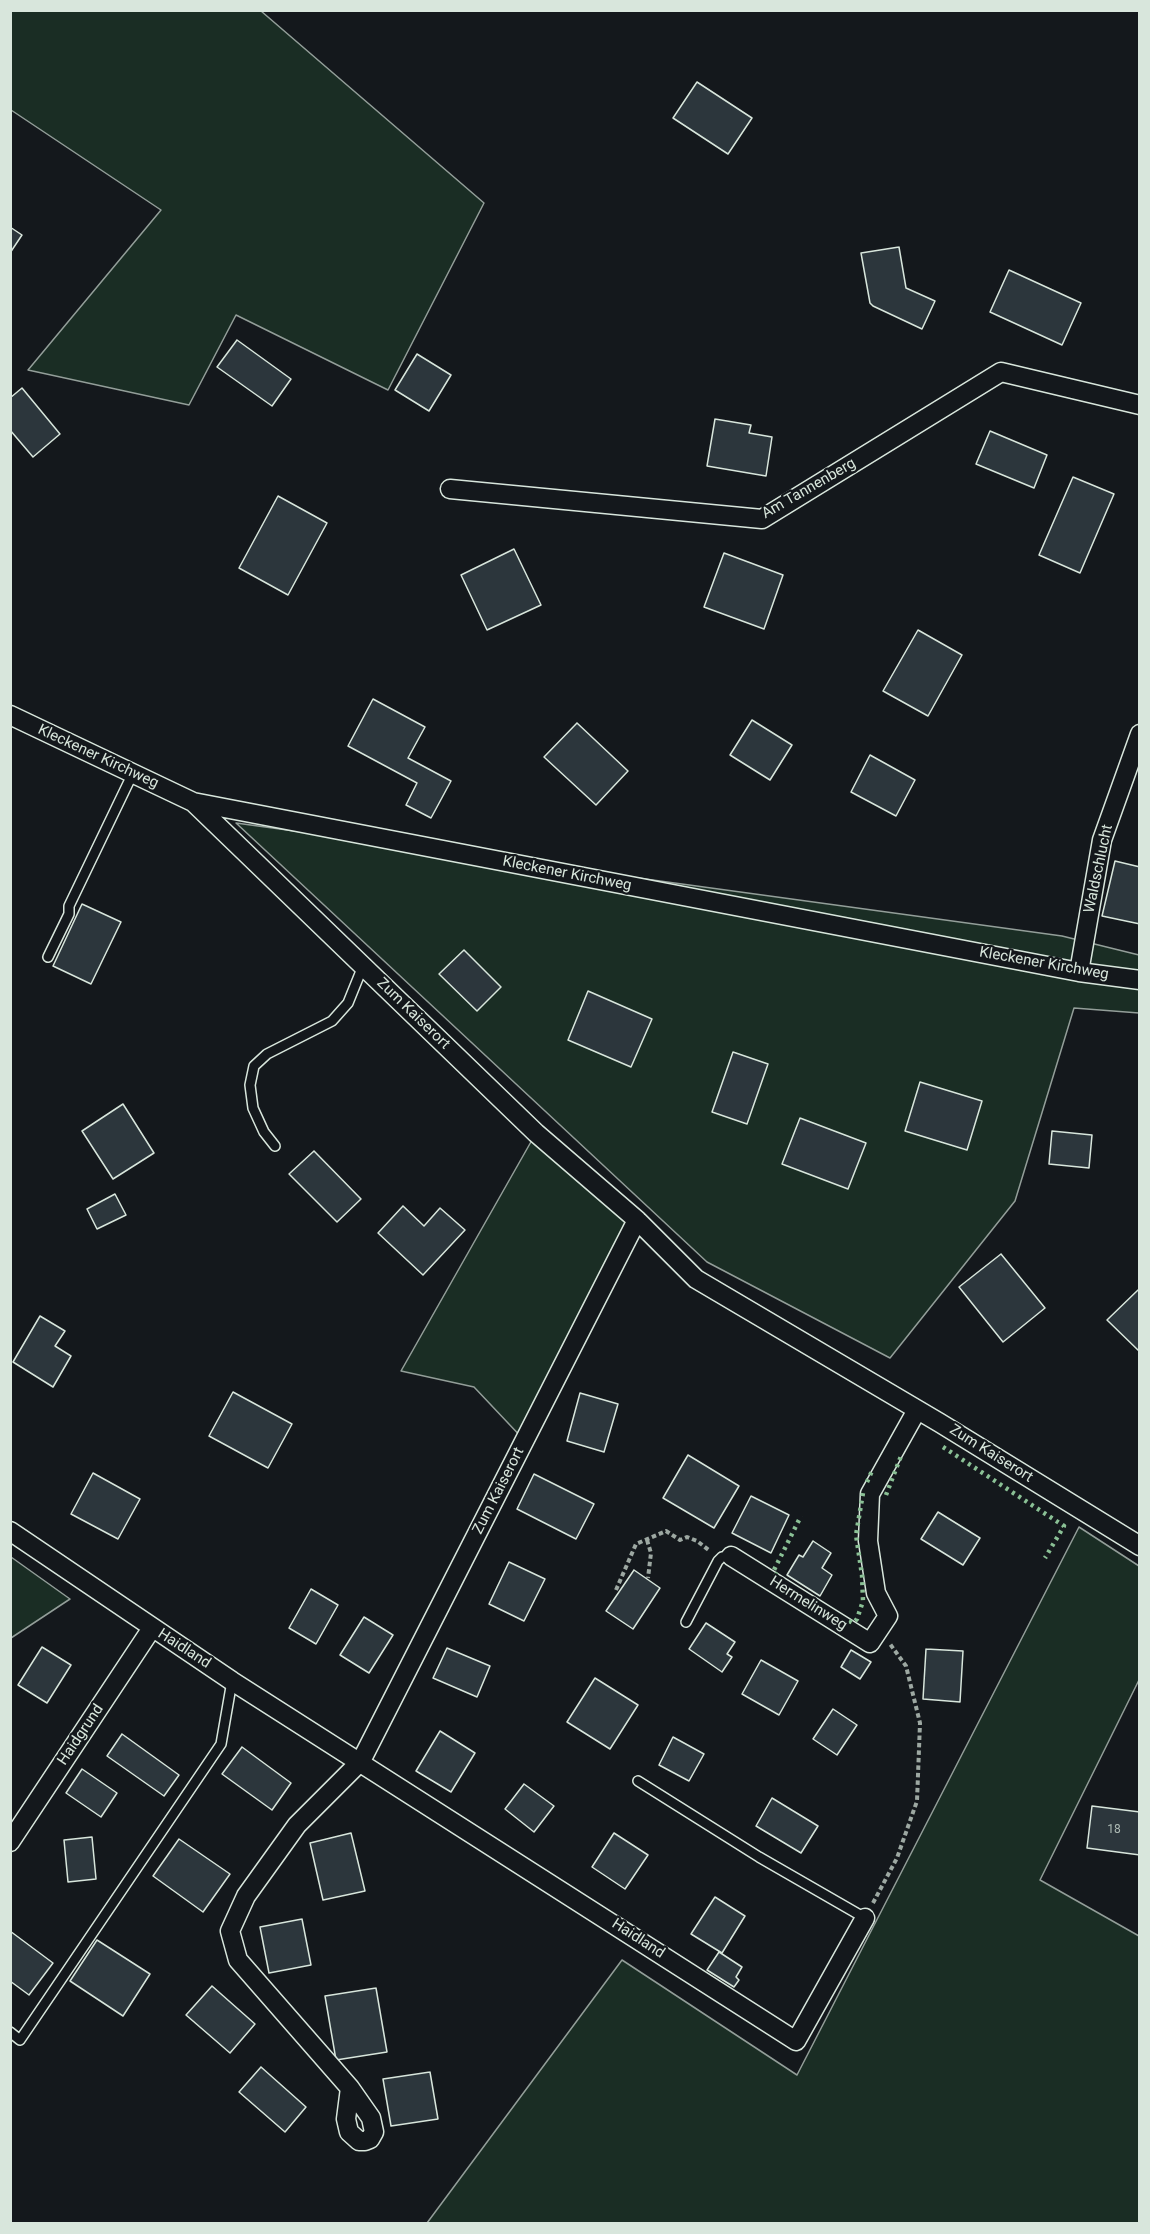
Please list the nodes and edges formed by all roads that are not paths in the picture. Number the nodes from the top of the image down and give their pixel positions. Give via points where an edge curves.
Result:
1 (1140, 405) edge
2 (450, 489) dead end
3 (10, 715) edge
4 (1140, 734) edge
5 (133, 773) junction
6 (193, 802) junction
7 (48, 957) dead end
8 (363, 966) junction
9 (1079, 972) junction
10 (1140, 980) edge
11 (275, 1146) dead end
12 (637, 1220) junction
13 (916, 1410) junction
14 (10, 1531) edge
15 (1140, 1546) edge
16 (725, 1557) joint
17 (686, 1622) dead end
18 (152, 1629) junction
19 (232, 1681) junction
20 (361, 1761) junction
21 (638, 1782) dead end
22 (10, 1842) edge
23 (866, 1918) joint
24 (10, 2032) edge
25 (350, 2088) dead end

1 - 2 street, Am Tannenberg via 1001,372 762,519
3 - 5 street, Kleckener Kirchweg
4 - 9 street, Waldschlucht via 1102,840
5 - 6 street, Kleckener Kirchweg
5 - 7 lane
6 - 8 street, Zum Kaiserort
6 - 9 street, Kleckener Kirchweg
8 - 11 lane via 348,1003 332,1021 267,1054 254,1066 250,1085 254,1108
8 - 12 street, Zum Kaiserort via 536,1133
9 - 10 street, Kleckener Kirchweg
12 - 13 street, Zum Kaiserort via 696,1279
12 - 20 street, Zum Kaiserort
13 - 15 street, Zum Kaiserort
13 - 16 street, Hermelinweg via 870,1494 871,1562 876,1593 888,1616 870,1643
14 - 18 street, Haidland
16 - 17 lane
18 - 19 street, Haidland
18 - 22 street, Haidgrund
19 - 20 street, Haidland
19 - 24 lane via 221,1744 20,2040
20 - 23 street, Haidland via 796,2041
20 - 25 street via 297,1825 246,1896 230,1931 238,1960
21 - 23 lane

